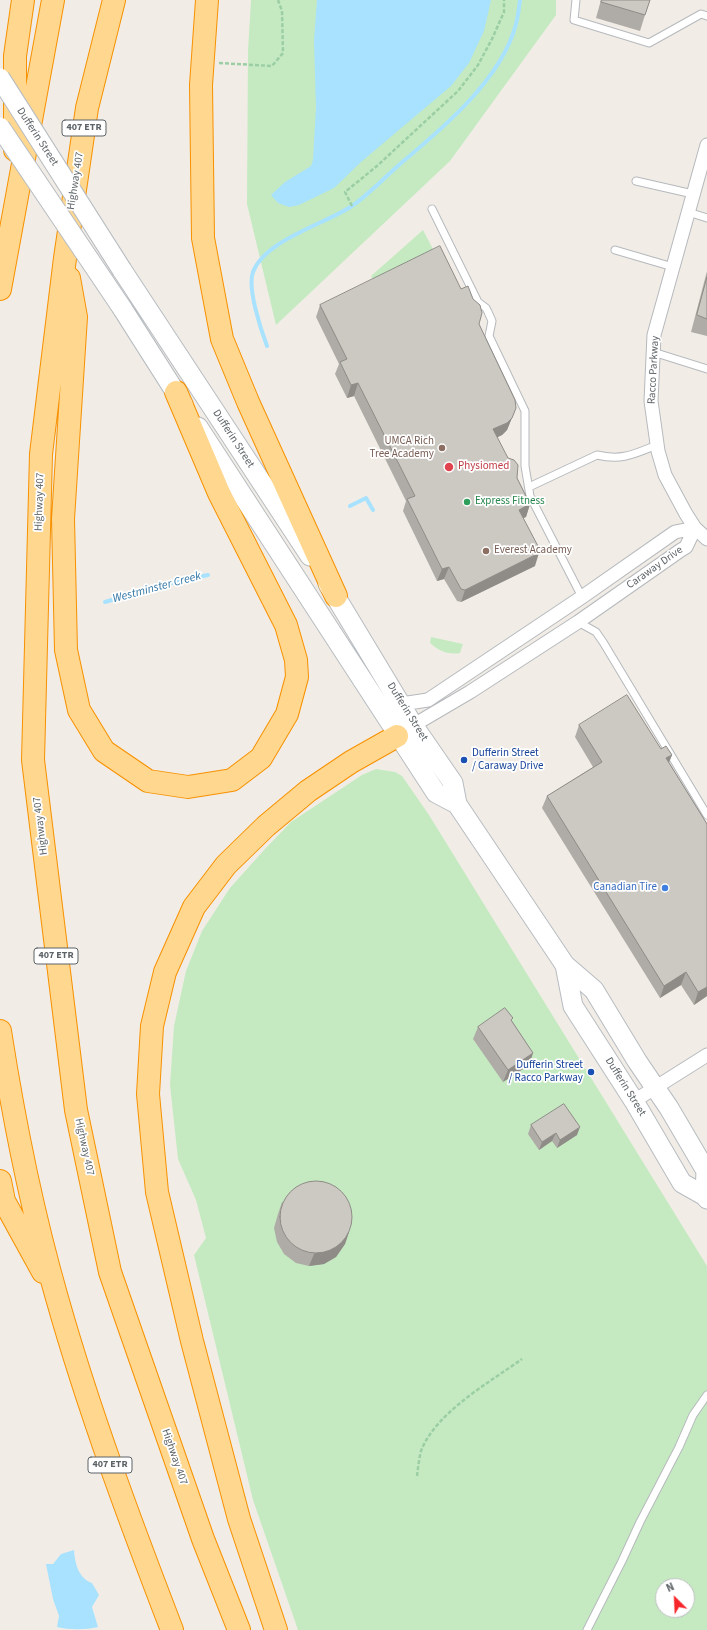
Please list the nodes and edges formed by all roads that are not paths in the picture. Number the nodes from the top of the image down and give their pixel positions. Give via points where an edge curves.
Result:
1 (23, 0) edge
2 (53, 0) edge
3 (114, 0) edge
4 (207, 0) edge
5 (576, 0) edge
6 (707, 16) edge
7 (0, 78) edge
8 (0, 127) edge
9 (707, 145) edge
10 (636, 181) dead end
11 (693, 194) junction
12 (15, 205) junction
13 (432, 209) dead end
14 (688, 212) junction
15 (707, 218) edge
16 (615, 250) dead end
17 (65, 258) junction
18 (673, 266) junction
19 (0, 290) edge
20 (653, 352) junction
21 (707, 369) edge
22 (176, 392) junction
23 (657, 445) junction
24 (529, 487) junction
25 (695, 528) junction
26 (707, 539) edge
27 (336, 596) junction
28 (582, 597) junction
29 (578, 622) junction
30 (401, 704) junction
31 (405, 730) junction
32 (707, 815) edge
33 (565, 965) junction
34 (0, 1032) edge
35 (707, 1055) edge
36 (655, 1087) junction
37 (634, 1101) junction
38 (0, 1181) edge
39 (706, 1197) edge
40 (57, 1298) junction
41 (707, 1395) edge
42 (172, 1630) edge
43 (239, 1630) edge
44 (276, 1630) edge
45 (587, 1630) edge

1 - 12 highway via 15,56
2 - 12 highway
3 - 17 highway, Highway 407 / 407 ETR via 87,108
4 - 27 highway via 201,85 202,238 222,339
5 - 6 lane via 574,20 649,43 701,14
7 - 27 main road, Dufferin Street, bridge via 122,270
8 - 22 main road, Dufferin Street, bridge
9 - 11 street, Racco Parkway
10 - 11 lane
11 - 14 street, Racco Parkway
12 - 19 highway
13 - 24 lane via 478,302 486,308 492,322 489,336 526,412 525,466
14 - 15 lane
14 - 18 street, Racco Parkway
16 - 18 lane
17 - 22 highway via 76,317 62,519 66,650 78,710 104,752 148,781 188,787 232,780 261,758 287,714 297,677 296,660 286,625 219,493
17 - 43 highway, Highway 407 / 407 ETR via 41,454 33,760 60,985 76,1110 110,1272 202,1539
18 - 20 street, Racco Parkway via 654,335
20 - 21 lane
20 - 23 street, Racco Parkway via 651,401
22 - 31 main road, Dufferin Street
23 - 24 lane via 624,458 597,455
23 - 25 street, Racco Parkway via 665,475
24 - 28 lane via 530,496
25 - 26 street, Racco Parkway
25 - 28 street, Caraway Drive via 675,532
25 - 29 street, Caraway Drive via 686,547
27 - 30 main road, Dufferin Street
28 - 30 street, Caraway Drive via 428,700
29 - 31 street, Caraway Drive via 470,692
29 - 32 lane via 596,632 603,642
30 - 31 main road, Dufferin Street
31 - 33 main road, Dufferin Street via 436,794 457,804
31 - 44 highway via 308,791 266,826 226,865 194,908 165,972 152,1026 148,1094 157,1192 192,1341 239,1519
33 - 36 main road, Dufferin Street via 594,990
33 - 37 main road, Dufferin Street via 573,1006
34 - 40 highway, 407 ETR via 14,1122
35 - 36 street
36 - 37 street
36 - 39 main road, Dufferin Street via 706,1171
37 - 39 main road, Dufferin Street via 682,1184
38 - 40 highway via 4,1201
40 - 42 highway, 407 ETR via 119,1492
41 - 45 lane via 692,1415 679,1447

